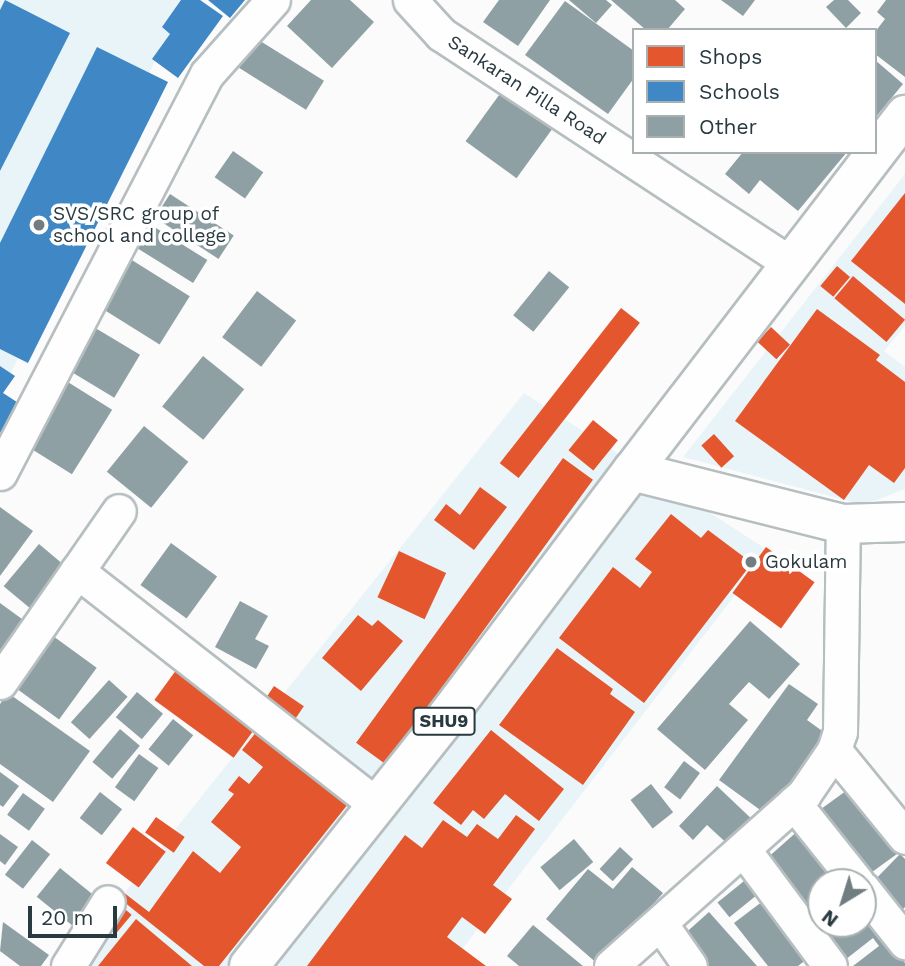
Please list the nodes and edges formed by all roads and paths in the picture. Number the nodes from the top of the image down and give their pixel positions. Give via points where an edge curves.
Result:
1 (273, 0) edge
2 (410, 0) edge
3 (905, 115) edge
4 (877, 152) edge
5 (875, 154) edge
6 (791, 264) junction
7 (632, 471) junction
8 (0, 473) edge
9 (119, 511) dead end
10 (905, 522) edge
11 (843, 524) junction
12 (77, 571) junction
13 (0, 682) edge
14 (834, 750) junction
15 (794, 803) junction
16 (377, 805) junction
17 (905, 838) edge
18 (744, 850) junction
19 (846, 868) edge
20 (108, 902) dead end
21 (877, 907) edge
22 (660, 923) junction
23 (905, 942) edge
24 (614, 965) edge
25 (68, 966) edge
26 (249, 966) edge
27 (690, 966) edge
28 (830, 966) edge

1 - 8 street via 207,74
2 - 6 street, Sankaran Pilla Road via 441,34
3 - 4 main road
5 - 6 main road
6 - 7 main road
7 - 11 main road
7 - 16 main road, SHU9
9 - 12 street
10 - 11 main road
11 - 14 street via 840,732
12 - 13 street
12 - 16 street
14 - 15 street
14 - 17 street
15 - 18 street
15 - 19 street
16 - 26 main road, SHU9
18 - 22 street
18 - 28 street
20 - 25 street
21 - 23 street
22 - 24 street
22 - 27 street

